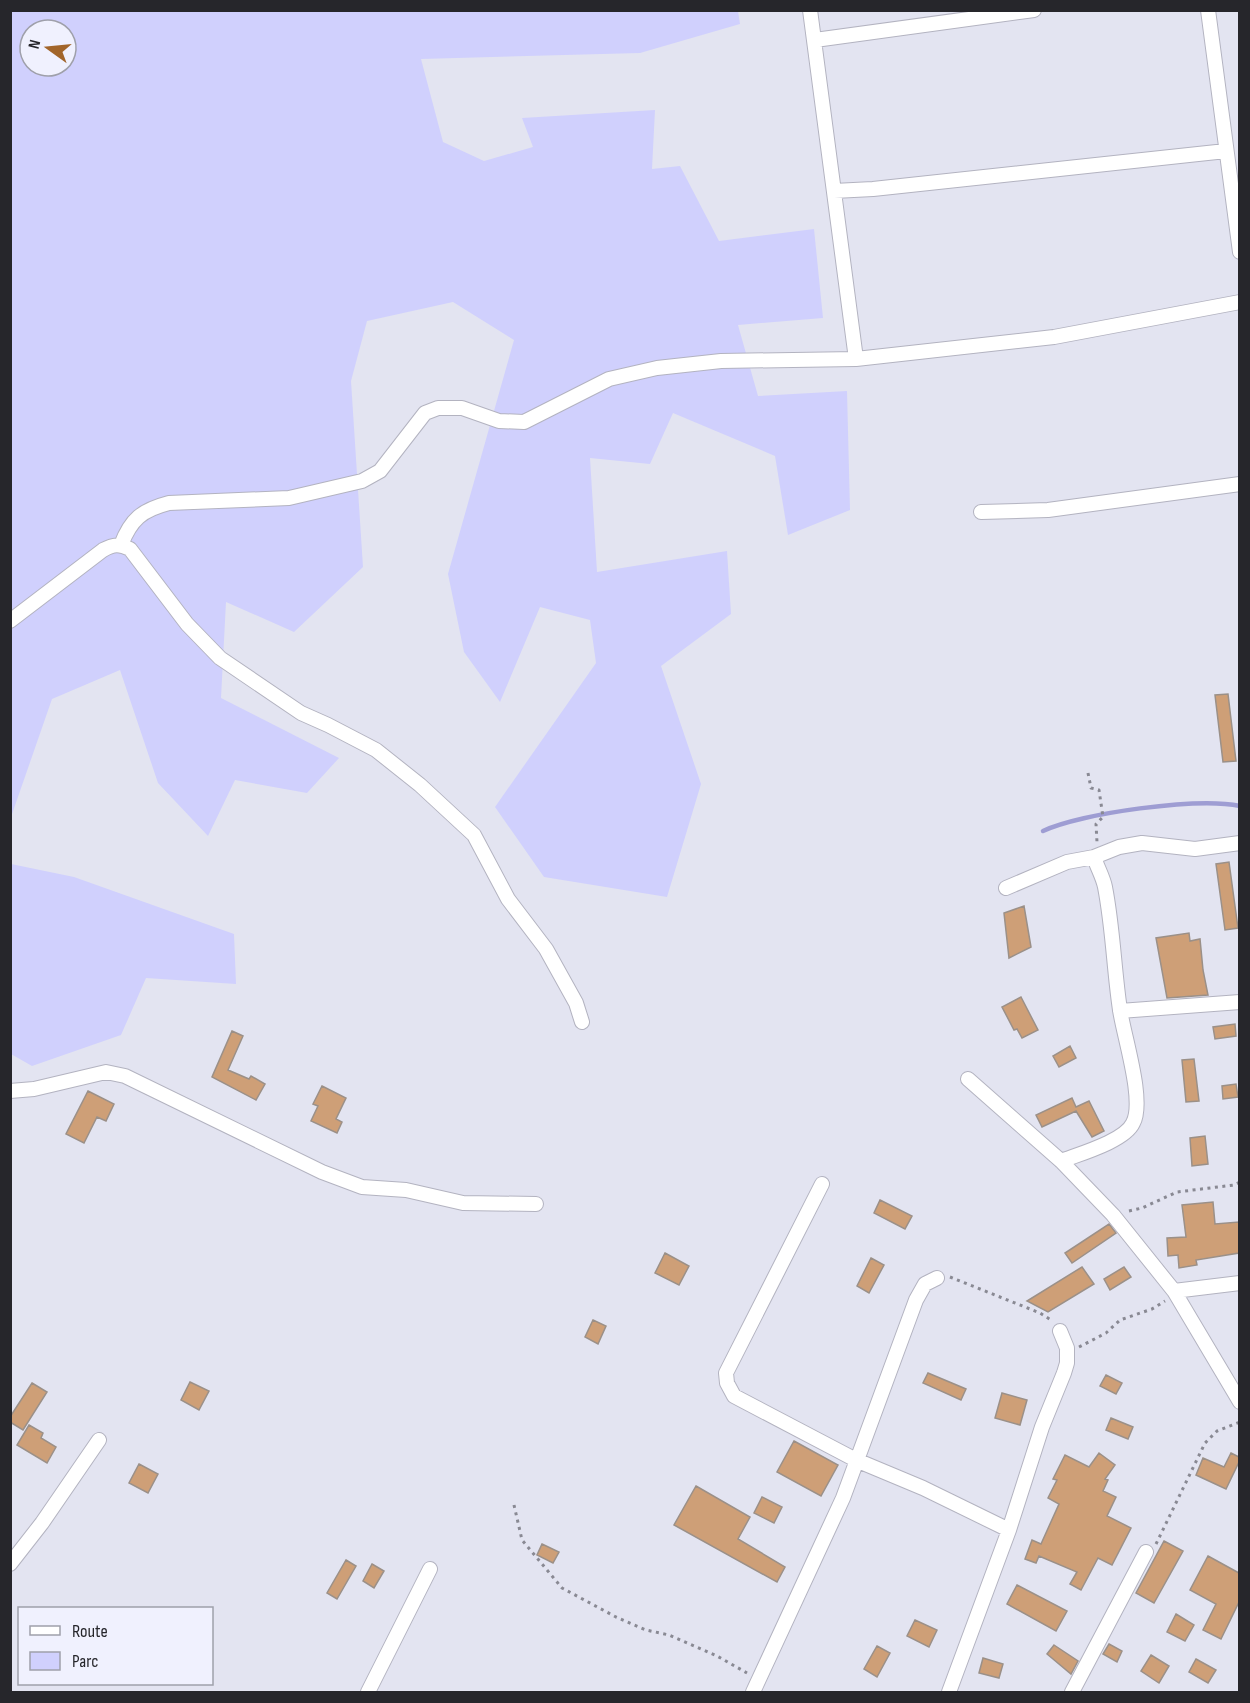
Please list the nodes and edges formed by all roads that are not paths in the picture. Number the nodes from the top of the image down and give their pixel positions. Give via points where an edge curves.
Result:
1 (810, 10) edge
2 (1034, 10) edge
3 (1208, 10) edge
4 (815, 40) junction
5 (1226, 151) junction
6 (834, 191) junction
7 (1239, 252) edge
8 (1239, 302) edge
9 (856, 359) junction
10 (1239, 484) edge
11 (981, 512) dead end
12 (120, 545) junction
13 (10, 621) edge
14 (1239, 843) edge
15 (1094, 857) junction
16 (1006, 888) dead end
17 (1239, 1002) edge
18 (1120, 1011) junction
19 (582, 1022) dead end
20 (968, 1079) dead end
21 (10, 1091) edge
22 (1061, 1161) junction
23 (822, 1184) dead end
24 (536, 1204) dead end
25 (937, 1278) road end
26 (1239, 1283) edge
27 (1174, 1291) junction
28 (1060, 1331) road end
29 (1239, 1402) edge
30 (99, 1440) dead end
31 (856, 1460) junction
32 (1009, 1530) junction
33 (1146, 1552) road end
34 (10, 1564) edge
35 (430, 1569) dead end
36 (756, 1686) edge
37 (954, 1690) edge
38 (368, 1692) edge
39 (1072, 1692) edge

1 - 4 street
2 - 4 street
3 - 5 street
4 - 6 street
5 - 6 street
5 - 7 street
6 - 9 street
8 - 9 street via 1054,337
9 - 12 street via 721,361 657,368 609,380 524,422 499,421 462,408 438,408 425,412 380,471 362,481 289,498 169,503 149,508 138,517
10 - 11 street via 1048,510
12 - 13 street via 112,544 103,550
12 - 19 street via 130,549 187,624 220,658 301,713 376,750 474,835 508,899 546,950 576,1003
14 - 15 street via 1195,849 1142,843
15 - 16 street via 1067,862
15 - 18 street via 1105,884
17 - 18 street
18 - 22 street via 1135,1083 1137,1113 1133,1125 1110,1142
20 - 22 street
21 - 24 street via 106,1072 125,1076 322,1172 362,1187 463,1203
22 - 27 street via 1113,1215
23 - 31 street via 726,1373 727,1383 734,1396
25 - 31 street via 925,1284 916,1300
26 - 27 street
27 - 29 street
28 - 32 street via 1067,1348 1066,1363
30 - 34 street
31 - 32 street
31 - 36 street via 838,1510
32 - 37 street
33 - 39 street
35 - 38 street

